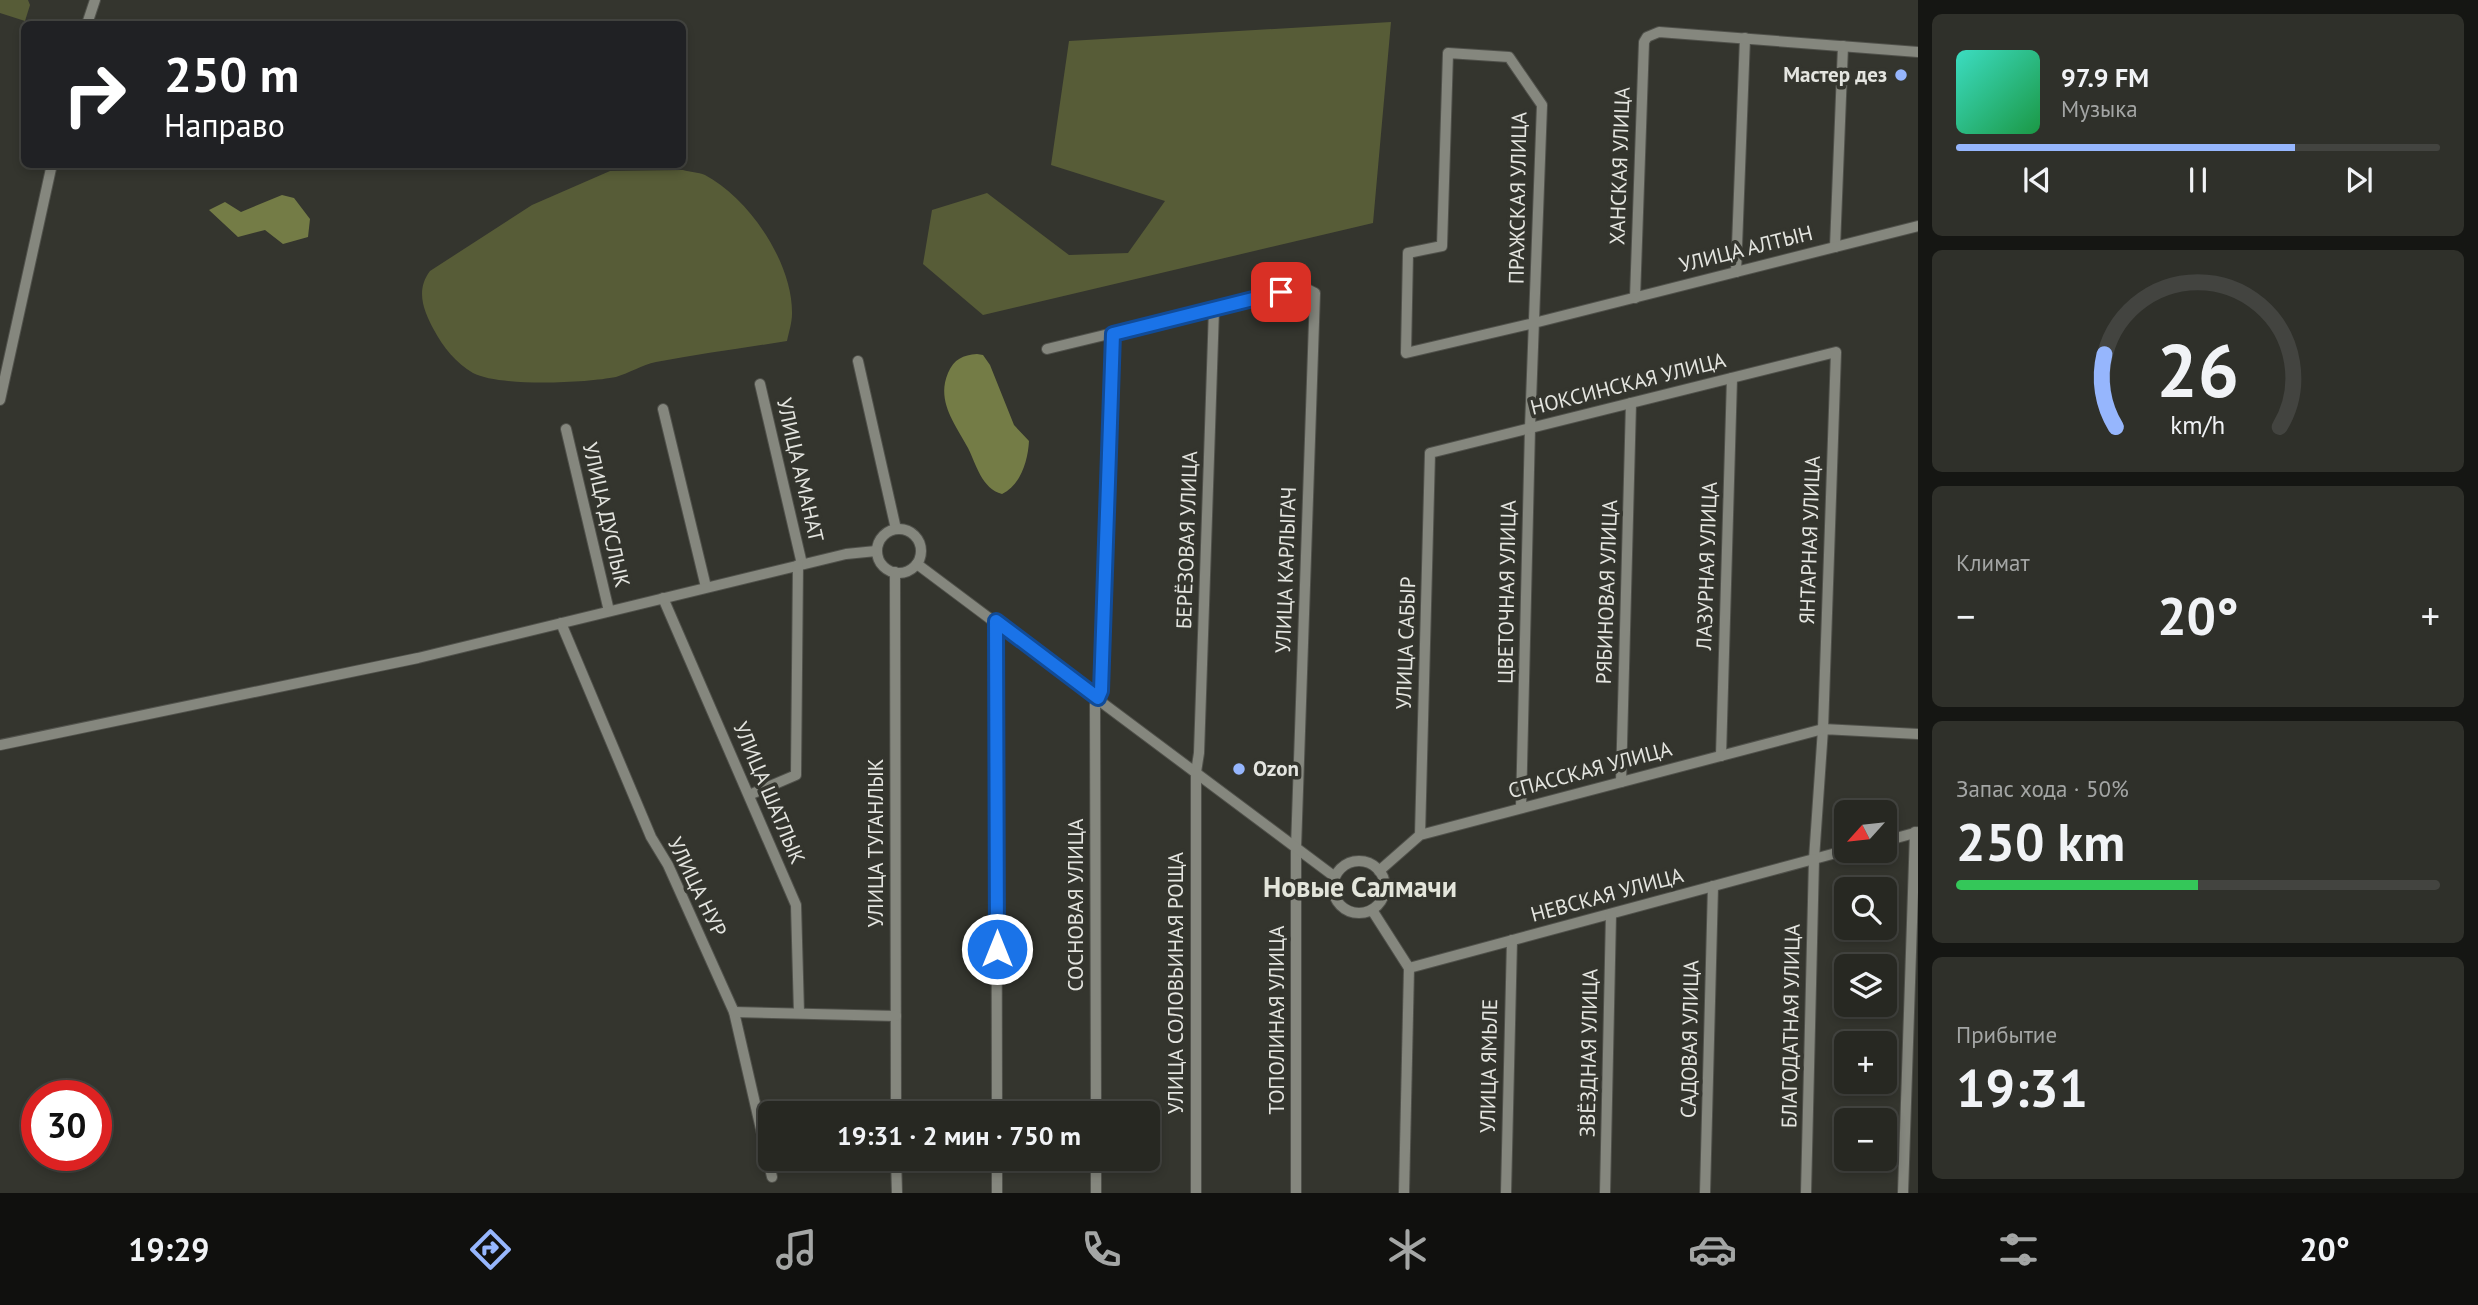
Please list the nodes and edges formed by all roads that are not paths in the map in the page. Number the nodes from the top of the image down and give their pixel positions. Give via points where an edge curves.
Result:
1 (94, 0) edge
2 (88, 21) edge
3 (1745, 38) junction
4 (1843, 46) junction
5 (1918, 52) edge
6 (51, 168) edge
7 (1918, 226) edge
8 (1835, 247) junction
9 (1736, 272) junction
10 (1635, 298) junction
11 (1214, 309) junction
12 (1584, 311) joint
13 (1534, 323) junction
14 (1113, 334) junction
15 (1047, 349) dead end
16 (1836, 352) joint
17 (858, 361) dead end
18 (1532, 376) joint
19 (1732, 378) junction
20 (760, 384) dead end
21 (0, 400) edge
22 (1631, 403) junction
23 (663, 409) dead end
24 (1530, 428) junction
25 (566, 429) dead end
26 (1430, 453) joint
27 (896, 529) junction
28 (876, 551) junction
29 (917, 564) junction
30 (800, 565) junction
31 (895, 572) junction
32 (706, 587) junction
33 (663, 598) junction
34 (609, 611) junction
35 (996, 621) junction
36 (561, 623) junction
37 (1098, 698) junction
38 (1823, 729) junction
39 (1918, 734) edge
40 (0, 745) edge
41 (1721, 756) junction
42 (1196, 772) junction
43 (1621, 782) junction
44 (749, 795) junction
45 (1521, 808) junction
46 (1917, 832) edge
47 (1420, 835) junction
48 (1897, 838) edge
49 (1296, 848) junction
50 (1834, 854) edge
51 (1814, 859) junction
52 (1379, 872) junction
53 (1335, 877) junction
54 (1713, 887) junction
55 (1372, 909) junction
56 (1611, 914) junction
57 (1512, 940) junction
58 (1409, 968) junction
59 (734, 1012) junction
60 (799, 1013) junction
61 (896, 1016) junction
62 (896, 1101) edge
63 (997, 1101) edge
64 (1096, 1101) edge
65 (896, 1171) edge
66 (997, 1171) edge
67 (1096, 1171) edge
68 (772, 1177) dead end
69 (897, 1193) edge
70 (997, 1193) edge
71 (1096, 1193) edge
72 (1196, 1193) edge
73 (1296, 1193) edge
74 (1404, 1193) edge
75 (1506, 1193) edge
76 (1605, 1193) edge
77 (1705, 1193) edge
78 (1806, 1193) edge
79 (1903, 1193) edge

1 - 2 street
3 - 4 street
3 - 9 street
3 - 10 street, ХАНСКАЯ УЛИЦА via 1659,32 1644,42
4 - 5 street
4 - 8 street
6 - 21 street
7 - 8 street, УЛИЦА АЛТЫН
8 - 9 street, УЛИЦА АЛТЫН
9 - 10 street, УЛИЦА АЛТЫН
10 - 12 street, УЛИЦА АЛТЫН
11 - 14 street
11 - 42 street, БЕРЁЗОВАЯ УЛИЦА
11 - 49 street, УЛИЦА КАРЛЫГАЧ via 1303,287 1315,293
12 - 13 street, ПРАЖСКАЯ УЛИЦА
13 - 13 street, ПРАЖСКАЯ УЛИЦА via 1542,105 1509,57 1448,53 1442,246 1408,253 1406,353
13 - 18 street, ПРАЖСКАЯ УЛИЦА
14 - 15 street
14 - 37 street, СОСНОВАЯ УЛИЦА
16 - 19 street, НОКСИНСКАЯ УЛИЦА
16 - 38 street, ЯНТАРНАЯ УЛИЦА
17 - 27 street
18 - 24 street, ЦВЕТОЧНАЯ УЛИЦА
19 - 22 street, НОКСИНСКАЯ УЛИЦА
19 - 41 street, ЛАЗУРНАЯ УЛИЦА
20 - 30 street, УЛИЦА АМАНАТ
22 - 24 street, НОКСИНСКАЯ УЛИЦА
22 - 43 street, РЯБИНОВАЯ УЛИЦА
23 - 32 street
24 - 26 street, НОКСИНСКАЯ УЛИЦА
24 - 45 street, ЦВЕТОЧНАЯ УЛИЦА
25 - 34 street, УЛИЦА ДУСЛЫК
26 - 47 street, УЛИЦА САБЫР
27 - 28 street via 882,536
27 - 29 street via 912,533 918,540
28 - 30 street
28 - 31 street via 884,568
29 - 31 street
29 - 35 street
30 - 32 street
30 - 44 street, УЛИЦА АМАНАТ via 796,775
31 - 61 street, УЛИЦА ТУГАНЛЫК
32 - 33 street
33 - 34 street
33 - 44 street, УЛИЦА ШАТЛЫК
34 - 36 street
35 - 37 street
35 - 63 street
36 - 40 street via 418,658
36 - 59 street, УЛИЦА НУР via 651,837
37 - 42 street
37 - 64 street, СОСНОВАЯ УЛИЦА
38 - 39 street, СПАССКАЯ УЛИЦА
38 - 41 street, СПАССКАЯ УЛИЦА
38 - 51 street, ЯНТАРНАЯ УЛИЦА
41 - 43 street, СПАССКАЯ УЛИЦА
42 - 49 street
42 - 72 street, УЛИЦА СОЛОВЬИНАЯ РОЩА
43 - 45 street, СПАССКАЯ УЛИЦА
44 - 60 street, УЛИЦА ШАТЛЫК via 796,905
45 - 47 street, СПАССКАЯ УЛИЦА
46 - 48 street
46 - 79 street
47 - 52 street, СПАССКАЯ УЛИЦА
49 - 53 street
49 - 73 street, ТОПОЛИНАЯ УЛИЦА
50 - 51 street, НЕВСКАЯ УЛИЦА
51 - 54 street, НЕВСКАЯ УЛИЦА
51 - 78 street, БЛАГОДАТНАЯ УЛИЦА
52 - 53 street via 1361,861 1341,868
52 - 55 street via 1384,892
53 - 55 street via 1335,898 1342,907 1362,913
54 - 56 street, НЕВСКАЯ УЛИЦА
54 - 77 street, САДОВАЯ УЛИЦА
55 - 58 street
56 - 57 street, НЕВСКАЯ УЛИЦА
56 - 76 street, ЗВЁЗДНАЯ УЛИЦА
57 - 58 street, НЕВСКАЯ УЛИЦА
57 - 75 street, УЛИЦА ЯМЬЛЕ
58 - 74 street
59 - 60 street
59 - 68 street, УЛИЦА НУР
60 - 61 street
61 - 62 street, УЛИЦА ТУГАНЛЫК
65 - 69 street
66 - 70 street
67 - 71 street

